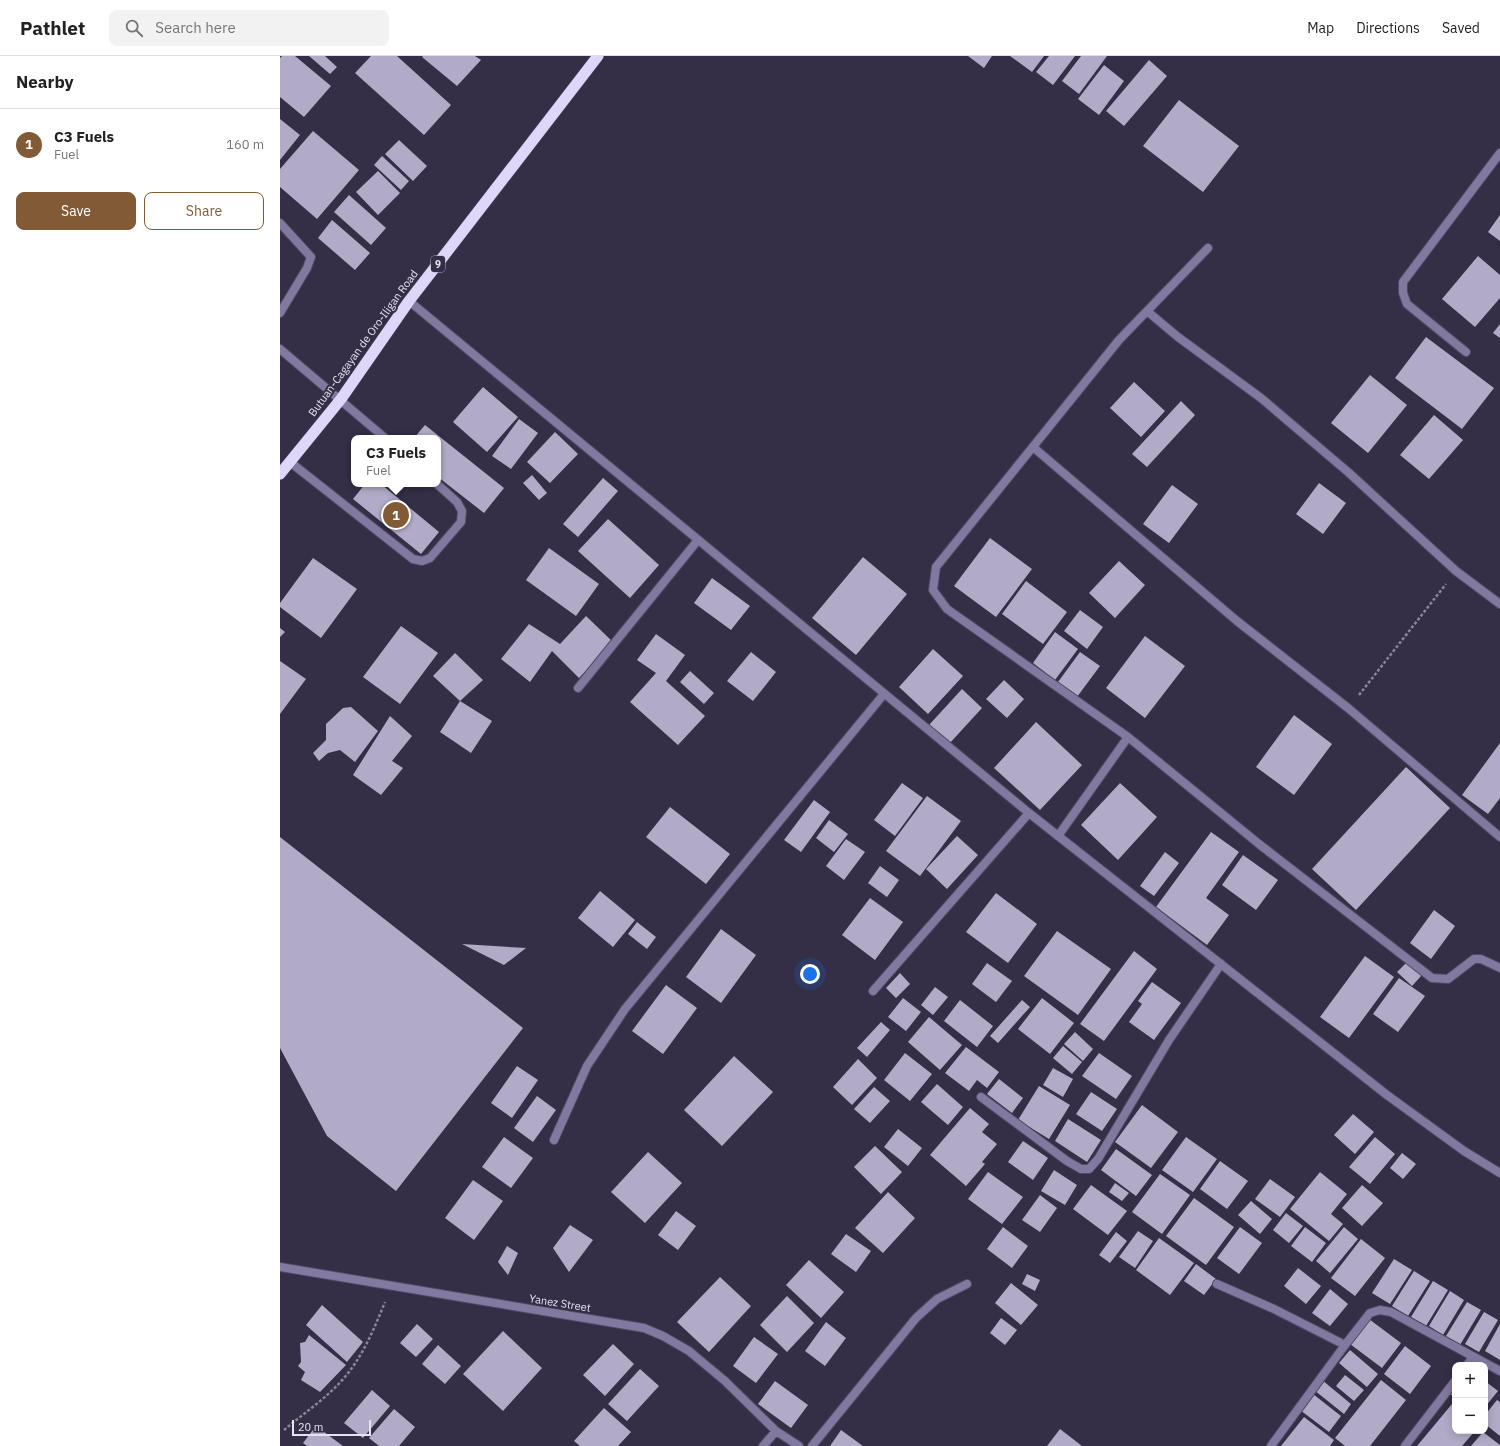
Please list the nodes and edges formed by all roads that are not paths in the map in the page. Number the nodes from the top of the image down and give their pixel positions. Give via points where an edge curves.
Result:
1 (598, 56) edge
2 (1500, 152) edge
3 (280, 223) edge
4 (1208, 248) dead end
5 (409, 301) junction
6 (1147, 311) junction
7 (280, 313) edge
8 (280, 349) edge
9 (1466, 352) dead end
10 (341, 399) junction
11 (382, 435) edge
12 (1033, 448) junction
13 (290, 462) junction
14 (280, 474) edge
15 (440, 487) edge
16 (698, 540) junction
17 (1500, 604) edge
18 (578, 688) dead end
19 (884, 694) junction
20 (1128, 737) junction
21 (1029, 813) junction
22 (1058, 836) junction
23 (1500, 837) edge
24 (1221, 964) junction
25 (1500, 968) edge
26 (872, 991) dead end
27 (981, 1098) dead end
28 (554, 1140) dead end
29 (1500, 1172) edge
30 (280, 1267) edge
31 (967, 1284) dead end
32 (1217, 1284) dead end
33 (1345, 1345) junction
34 (1473, 1358) junction
35 (1470, 1362) edge
36 (1500, 1371) edge
37 (1452, 1385) edge
38 (776, 1431) junction
39 (763, 1446) edge
40 (799, 1446) edge
41 (812, 1446) edge
42 (1271, 1446) edge
43 (1405, 1446) edge

1 - 5 highway, Butuan-Cagayan de Oro-Iligan Road / 9
2 - 9 street via 1403,282 1407,304
3 - 7 street via 311,256 307,268
4 - 6 street
5 - 10 highway, Butuan-Cagayan de Oro-Iligan Road / 9
5 - 16 street
6 - 12 street via 1119,340
6 - 17 street via 1255,394 1337,462 1456,571
8 - 10 street
10 - 11 street
10 - 13 highway, Butuan-Cagayan de Oro-Iligan Road / 9
12 - 20 street via 936,567 933,590 947,609
12 - 23 street via 1237,621 1348,708
13 - 14 highway, Butuan-Cagayan de Oro-Iligan Road / 9
13 - 15 street via 413,559 422,561 430,558 461,522 462,511 457,502
16 - 18 street
16 - 19 street
19 - 21 street
19 - 28 street via 626,1009 587,1066
20 - 22 street
20 - 25 street via 1259,844 1432,978 1448,979 1474,958
21 - 22 street
21 - 26 street
22 - 24 street
24 - 27 street via 1169,1040 1098,1159 1089,1169 1081,1169 1067,1161
24 - 29 street via 1387,1095 1464,1151
30 - 38 street, Yanez Street via 644,1328 689,1351 725,1381
31 - 41 street via 937,1299 916,1318
32 - 33 street
33 - 34 street via 1370,1313 1380,1310 1391,1312
33 - 42 street
34 - 35 street
34 - 36 street
37 - 43 street
38 - 39 street
38 - 40 street, Yanez Street

